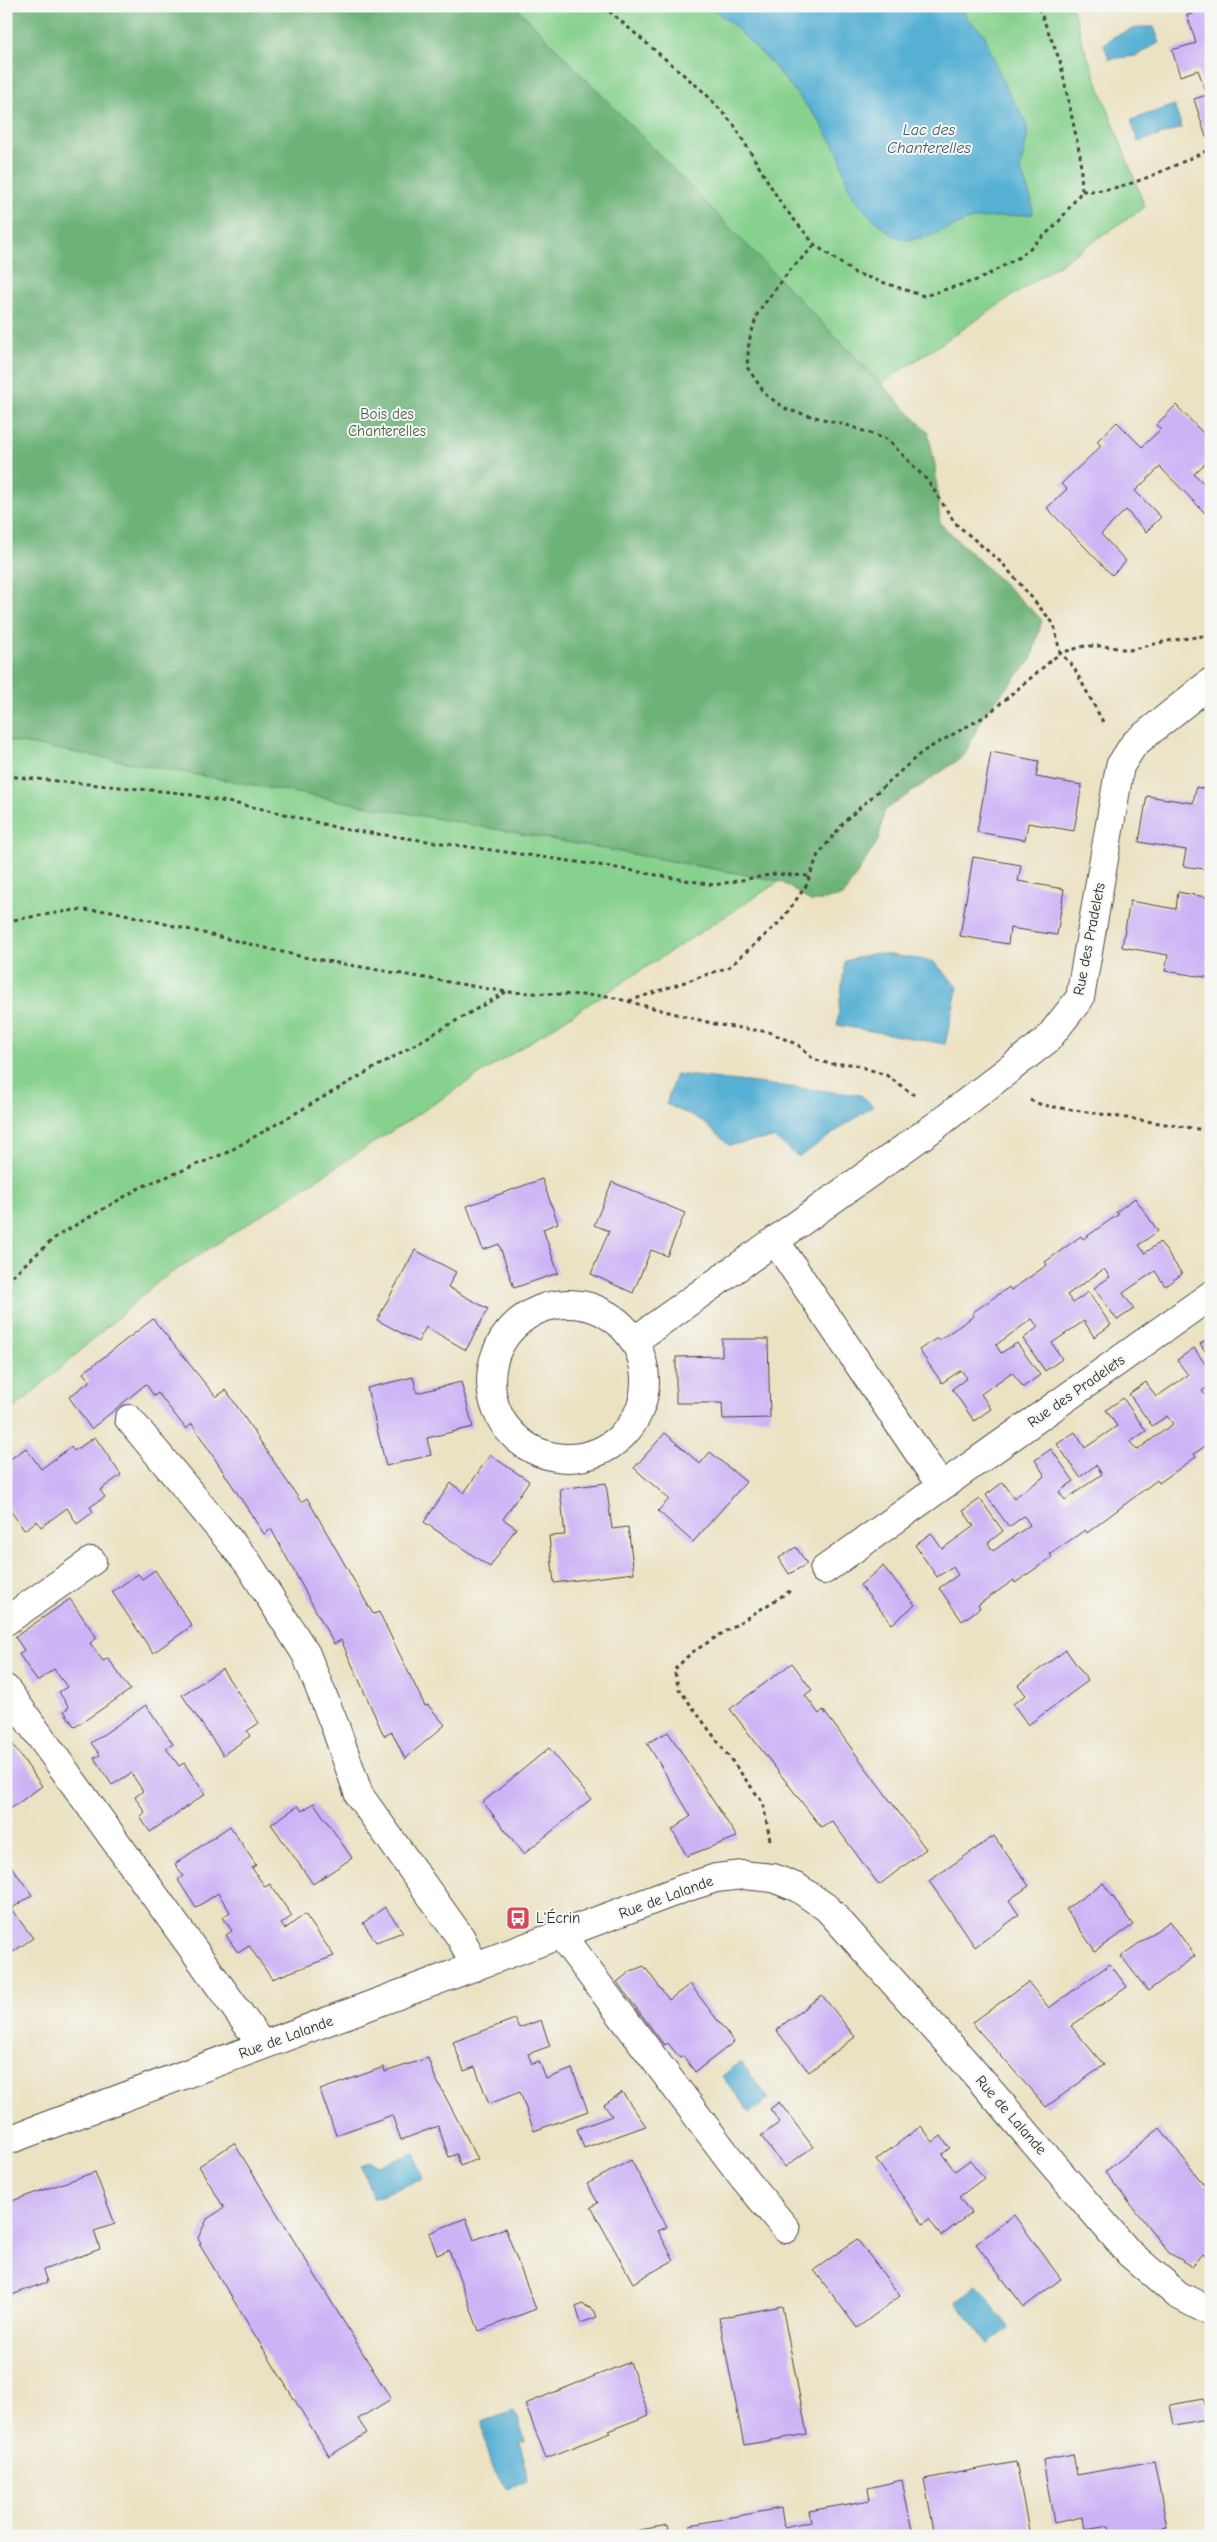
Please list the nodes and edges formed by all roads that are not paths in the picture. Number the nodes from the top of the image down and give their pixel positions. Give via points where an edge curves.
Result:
1 (1211, 682) edge
2 (776, 1242) junction
3 (1211, 1295) edge
4 (634, 1341) junction
5 (129, 1419) dead end
6 (941, 1486) junction
7 (92, 1561) dead end
8 (824, 1570) road end
9 (6, 1621) edge
10 (6, 1689) edge
11 (561, 1935) junction
12 (476, 1967) junction
13 (262, 2045) junction
14 (6, 2141) edge
15 (786, 2229) dead end
16 (1211, 2312) edge

1 - 2 street, Rue des Pradelets via 1134,744 1120,766 1080,998 1048,1040 937,1126
2 - 4 street, Rue des Pradelets
2 - 6 street
3 - 6 street, Rue des Pradelets
4 - 4 street via 613,1319 585,1306 555,1304 526,1315 504,1336 492,1364 491,1394 501,1422 522,1445 550,1457 580,1458 608,1448 631,1428 643,1400 644,1369
5 - 12 street via 248,1562 306,1654 359,1795 461,1938
6 - 8 street, Rue des Pradelets
7 - 9 street
10 - 13 street
11 - 12 street, Rue de Lalande
11 - 15 street via 743,2177
11 - 16 street, Rue de Lalande via 716,1878 743,1875 773,1878 798,1888 827,1908 1129,2253 1178,2295
12 - 13 street, Rue de Lalande
13 - 14 street, Rue de Lalande

